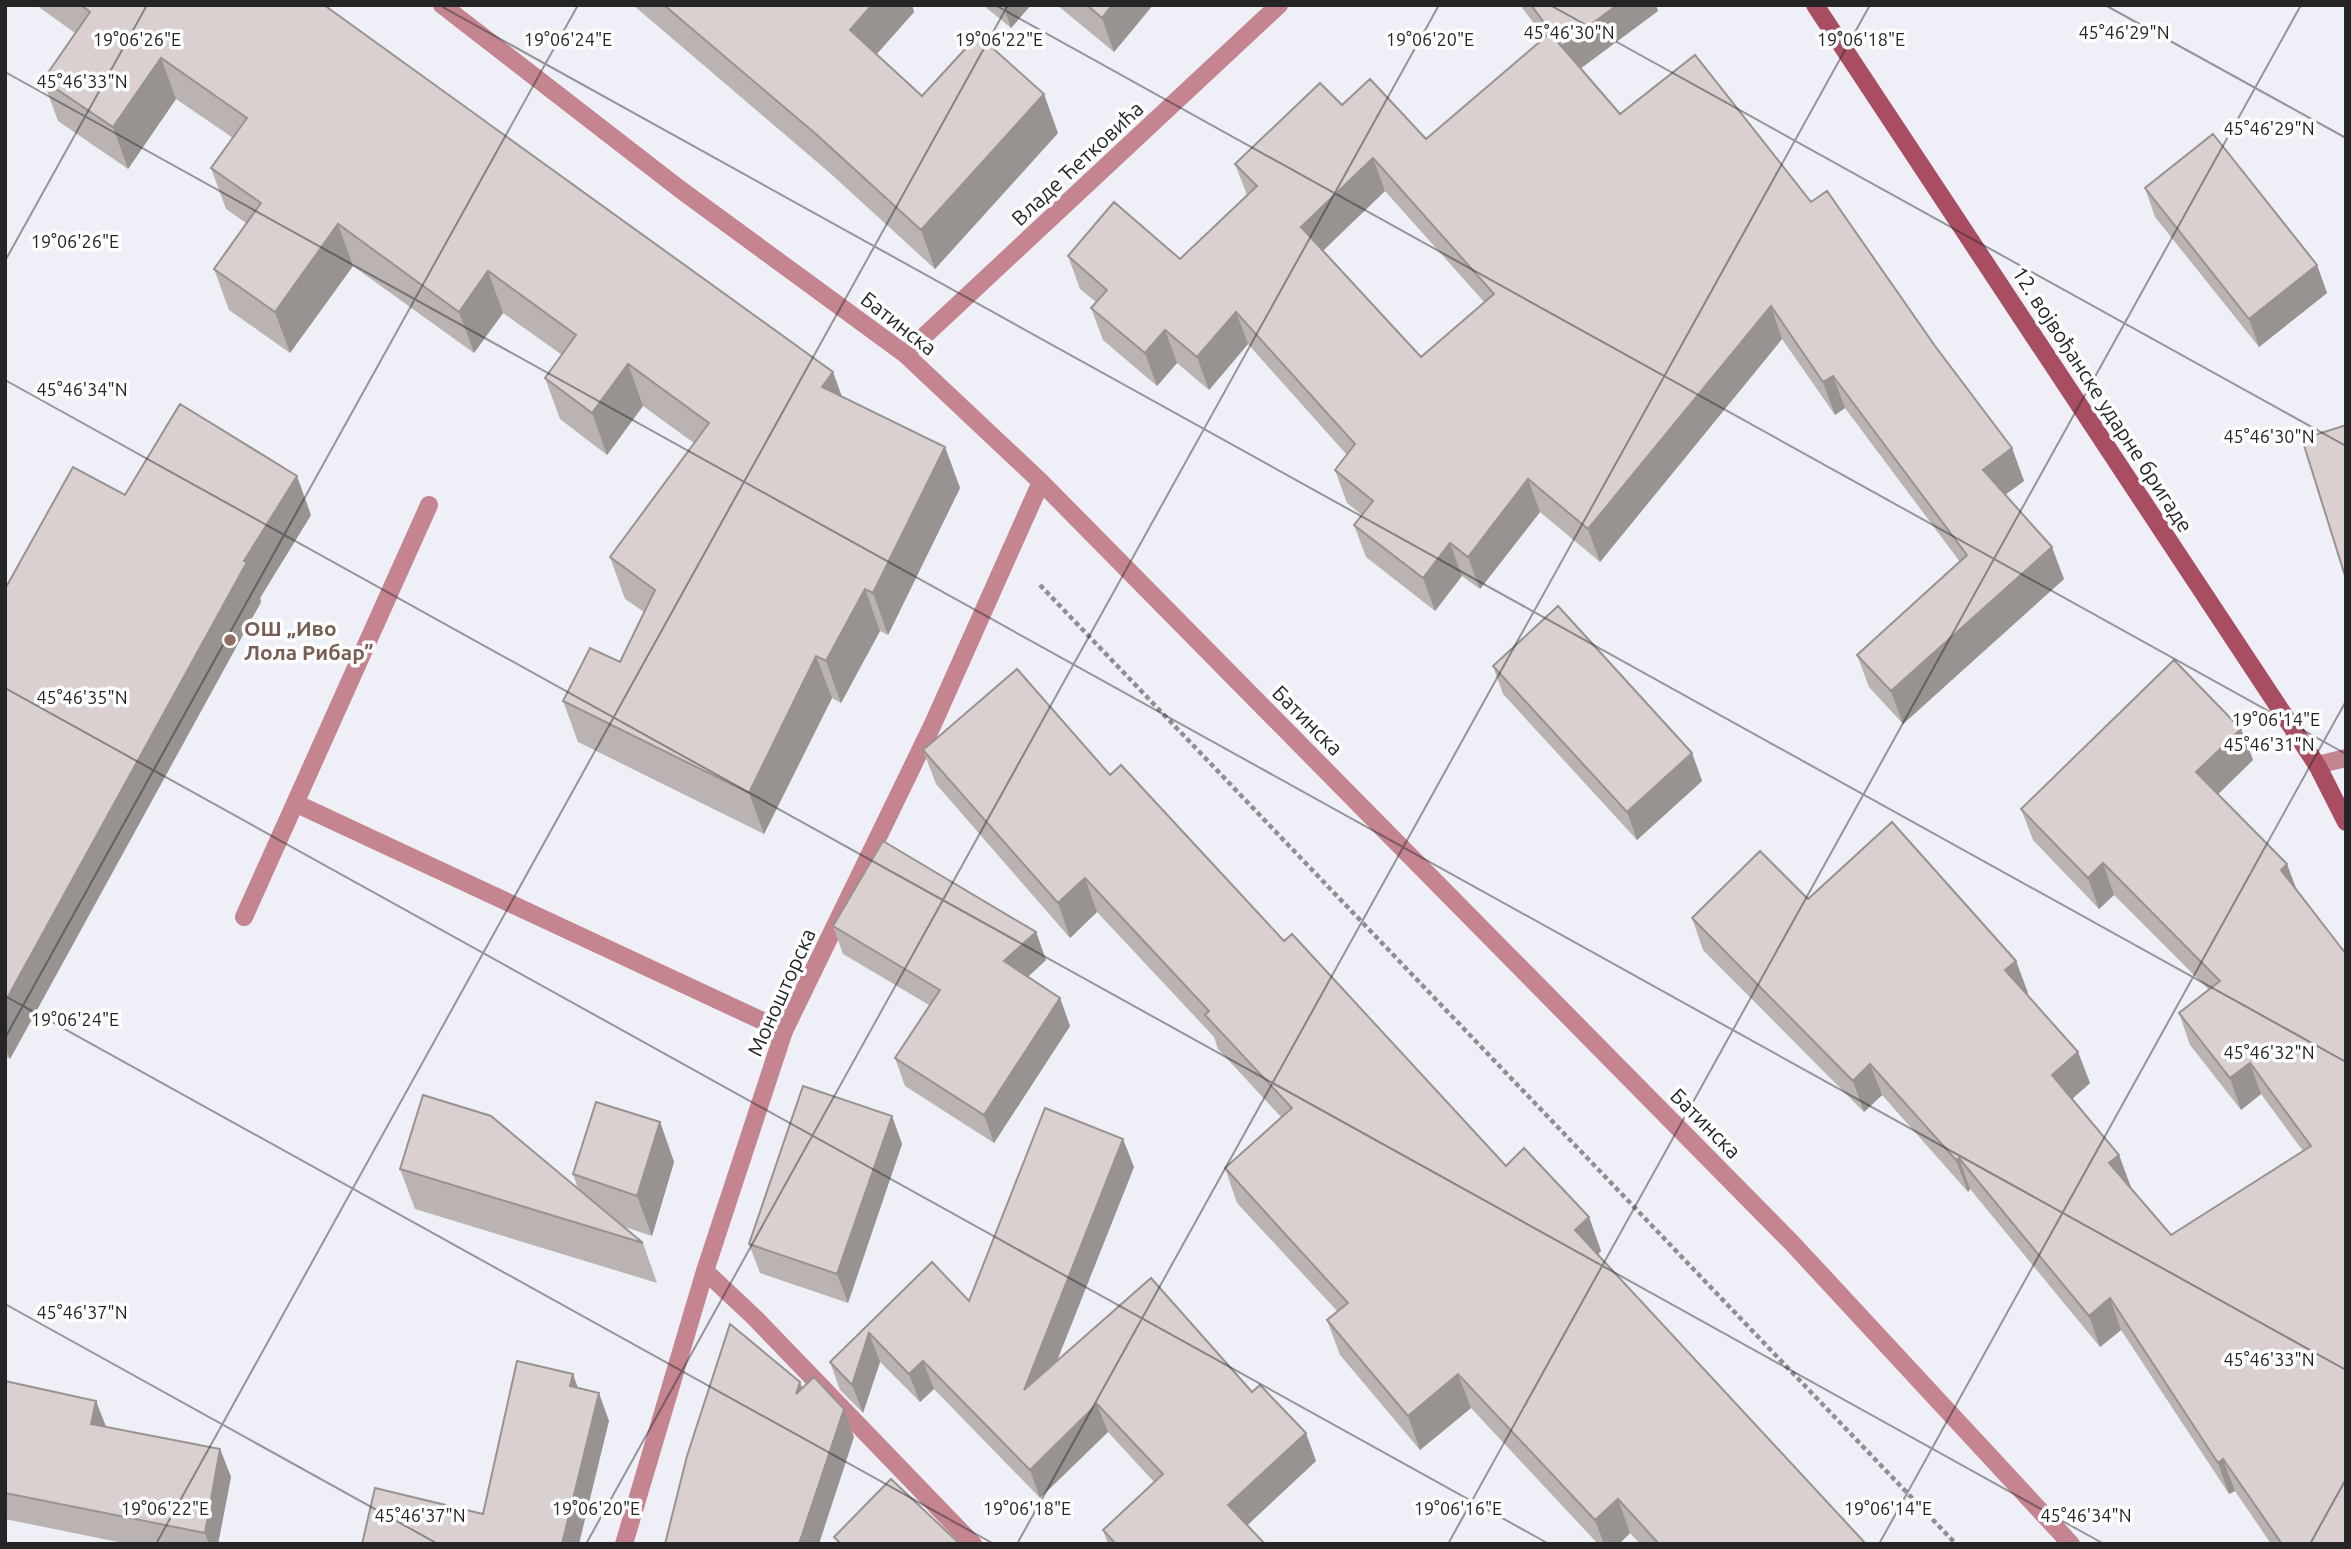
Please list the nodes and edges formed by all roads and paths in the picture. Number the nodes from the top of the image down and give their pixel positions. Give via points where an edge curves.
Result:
1 (442, 5) edge
2 (1279, 5) edge
3 (1815, 5) edge
4 (905, 354) junction
5 (1041, 482) junction
6 (429, 505) dead end
7 (1010, 554) junction
8 (2346, 758) edge
9 (2317, 765) junction
10 (295, 803) junction
11 (2346, 822) edge
12 (244, 917) dead end
13 (783, 1031) junction
14 (705, 1271) junction
15 (624, 1544) edge
16 (973, 1544) edge
17 (1956, 1544) edge
18 (2071, 1544) edge

1 - 4 street, Батинска via 681,190
2 - 4 street, Владе Ћетковића
3 - 9 main road, 12. војвођанске ударне бригаде
4 - 5 street, Батинска
5 - 7 street, Моношторска
5 - 18 street, Батинска via 1792,1243
6 - 10 street
7 - 13 street, Моношторска via 933,724
7 - 17 path
8 - 9 street
9 - 11 main road, 12. војвођанске ударне бригаде
10 - 12 street
10 - 13 street
13 - 14 street, Моношторска
14 - 15 street, Моношторска
14 - 16 street

